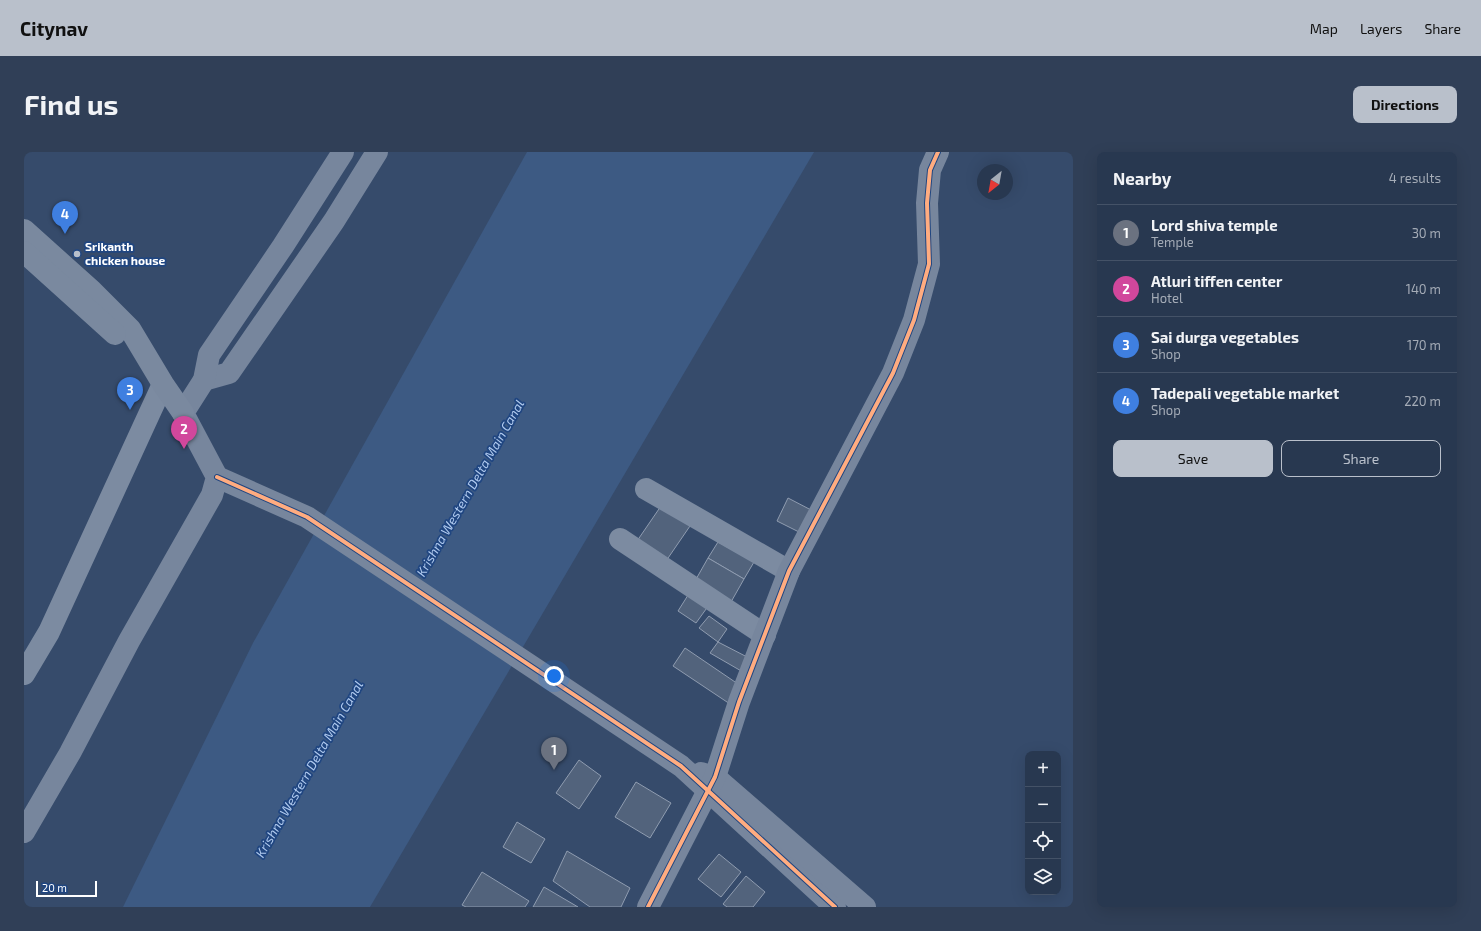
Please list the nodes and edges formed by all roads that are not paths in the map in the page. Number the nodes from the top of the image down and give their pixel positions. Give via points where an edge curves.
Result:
1 (343, 152) edge
2 (377, 152) edge
3 (938, 152) edge
4 (24, 230) edge
5 (24, 252) edge
6 (139, 346) junction
7 (204, 380) junction
8 (163, 384) junction
9 (183, 413) junction
10 (218, 477) junction
11 (646, 489) dead end
12 (620, 539) dead end
13 (789, 571) junction
14 (765, 634) junction
15 (24, 674) edge
16 (711, 784) junction
17 (24, 832) edge
18 (648, 907) edge
19 (835, 907) edge
20 (864, 907) edge

1 - 7 street via 209,355
2 - 7 street via 330,227 229,373
3 - 13 street via 930,170 927,203 929,264 914,320 893,374
4 - 6 main road via 130,329
5 - 6 main road via 122,340
6 - 8 main road
7 - 9 street
8 - 9 main road
8 - 15 street via 48,632
9 - 10 street
10 - 16 street via 307,517
10 - 17 street via 195,528 129,641 70,753
11 - 13 street
12 - 14 street
13 - 14 street
14 - 16 street
16 - 18 street
16 - 19 street
16 - 20 street

